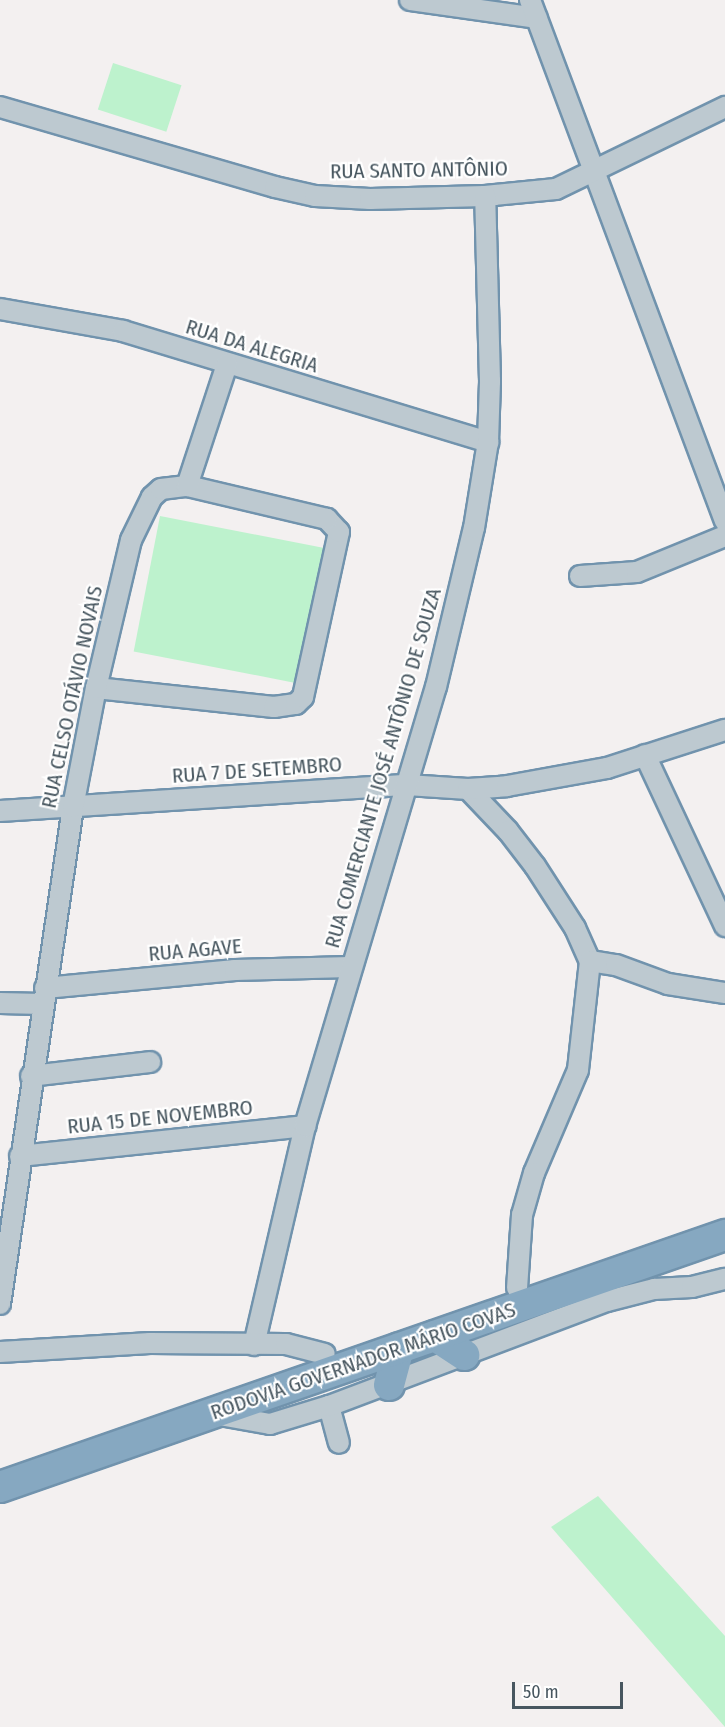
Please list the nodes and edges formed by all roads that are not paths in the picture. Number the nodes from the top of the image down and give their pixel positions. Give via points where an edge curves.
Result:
1 (411, 0) edge
2 (533, 9) edge
3 (0, 107) edge
4 (725, 107) edge
5 (592, 172) junction
6 (485, 196) junction
7 (0, 309) edge
8 (227, 364) junction
9 (488, 442) junction
10 (187, 486) junction
11 (725, 521) edge
12 (725, 536) edge
13 (580, 576) dead end
14 (96, 688) junction
15 (725, 729) edge
16 (645, 755) junction
17 (406, 785) junction
18 (468, 789) junction
19 (73, 807) junction
20 (0, 811) edge
21 (725, 926) edge
22 (590, 961) junction
23 (350, 967) junction
24 (725, 993) edge
25 (44, 996) junction
26 (0, 1003) edge
27 (150, 1062) dead end
28 (31, 1076) junction
29 (305, 1126) junction
30 (20, 1156) junction
31 (725, 1215) edge
32 (725, 1235) edge
33 (725, 1279) edge
34 (517, 1288) junction
35 (0, 1305) edge
36 (435, 1336) junction
37 (254, 1345) junction
38 (399, 1348) junction
39 (0, 1352) edge
40 (325, 1354) junction
41 (464, 1355) junction
42 (388, 1384) junction
43 (329, 1407) junction
44 (214, 1414) junction
45 (339, 1443) dead end
46 (0, 1467) edge
47 (0, 1487) edge

1 - 2 street
2 - 5 street
3 - 6 street, RUA SANTO ANTÔNIO via 315,196
4 - 5 street, RUA SANTO ANTÔNIO
5 - 6 street, RUA SANTO ANTÔNIO via 556,189
5 - 11 street
6 - 9 street, RUA COMERCIANTE JOSÉ ANTÔNIO DE SOUZA
7 - 8 street, RUA DA ALEGRIA via 123,331
8 - 9 street, RUA DA ALEGRIA
8 - 10 street
9 - 17 street, RUA COMERCIANTE JOSÉ ANTÔNIO DE SOUZA via 453,624
10 - 14 street, RUA CELSO OTÁVIO NOVAIS via 161,489 142,513 131,540
10 - 14 street via 327,519 339,532 309,683 297,704 274,707
12 - 13 street via 637,572
14 - 19 street, RUA CELSO OTÁVIO NOVAIS
15 - 16 street, RUA 7 DE SETEMBRO
16 - 18 street, RUA 7 DE SETEMBRO via 568,777
16 - 21 street
17 - 18 street, RUA 7 DE SETEMBRO
17 - 19 street, RUA 7 DE SETEMBRO
17 - 23 street, RUA COMERCIANTE JOSÉ ANTÔNIO DE SOUZA
18 - 22 street via 535,866 575,928
19 - 20 street, RUA 7 DE SETEMBRO
19 - 25 street, RUA CELSO OTÁVIO NOVAIS
22 - 24 street via 616,965 668,984
22 - 34 street via 578,1071 534,1173 522,1215
23 - 25 street, RUA AGAVE via 235,969
23 - 29 street, RUA COMERCIANTE JOSÉ ANTÔNIO DE SOUZA
25 - 26 street, RUA AGAVE
25 - 28 street, RUA CELSO OTÁVIO NOVAIS
27 - 28 street
28 - 30 street, RUA CELSO OTÁVIO NOVAIS
29 - 30 street, RUA 15 DE NOVEMBRO
29 - 37 street, RUA COMERCIANTE JOSÉ ANTÔNIO DE SOUZA
30 - 35 street, RUA CELSO OTÁVIO NOVAIS
31 - 34 highway, RODOVIA GOVERNADOR MÁRIO COVAS
32 - 36 highway, RODOVIA GOVERNADOR MÁRIO COVAS
33 - 41 street via 623,1296
34 - 40 highway, RODOVIA GOVERNADOR MÁRIO COVAS
36 - 38 highway, RODOVIA GOVERNADOR MÁRIO COVAS
36 - 41 highway
37 - 39 street via 150,1343
37 - 40 street via 301,1346
38 - 42 highway
38 - 44 highway, RODOVIA GOVERNADOR MÁRIO COVAS
40 - 46 highway, RODOVIA GOVERNADOR MÁRIO COVAS
41 - 42 street
42 - 43 street
43 - 44 street via 270,1424
43 - 45 street
44 - 47 highway, RODOVIA GOVERNADOR MÁRIO COVAS

